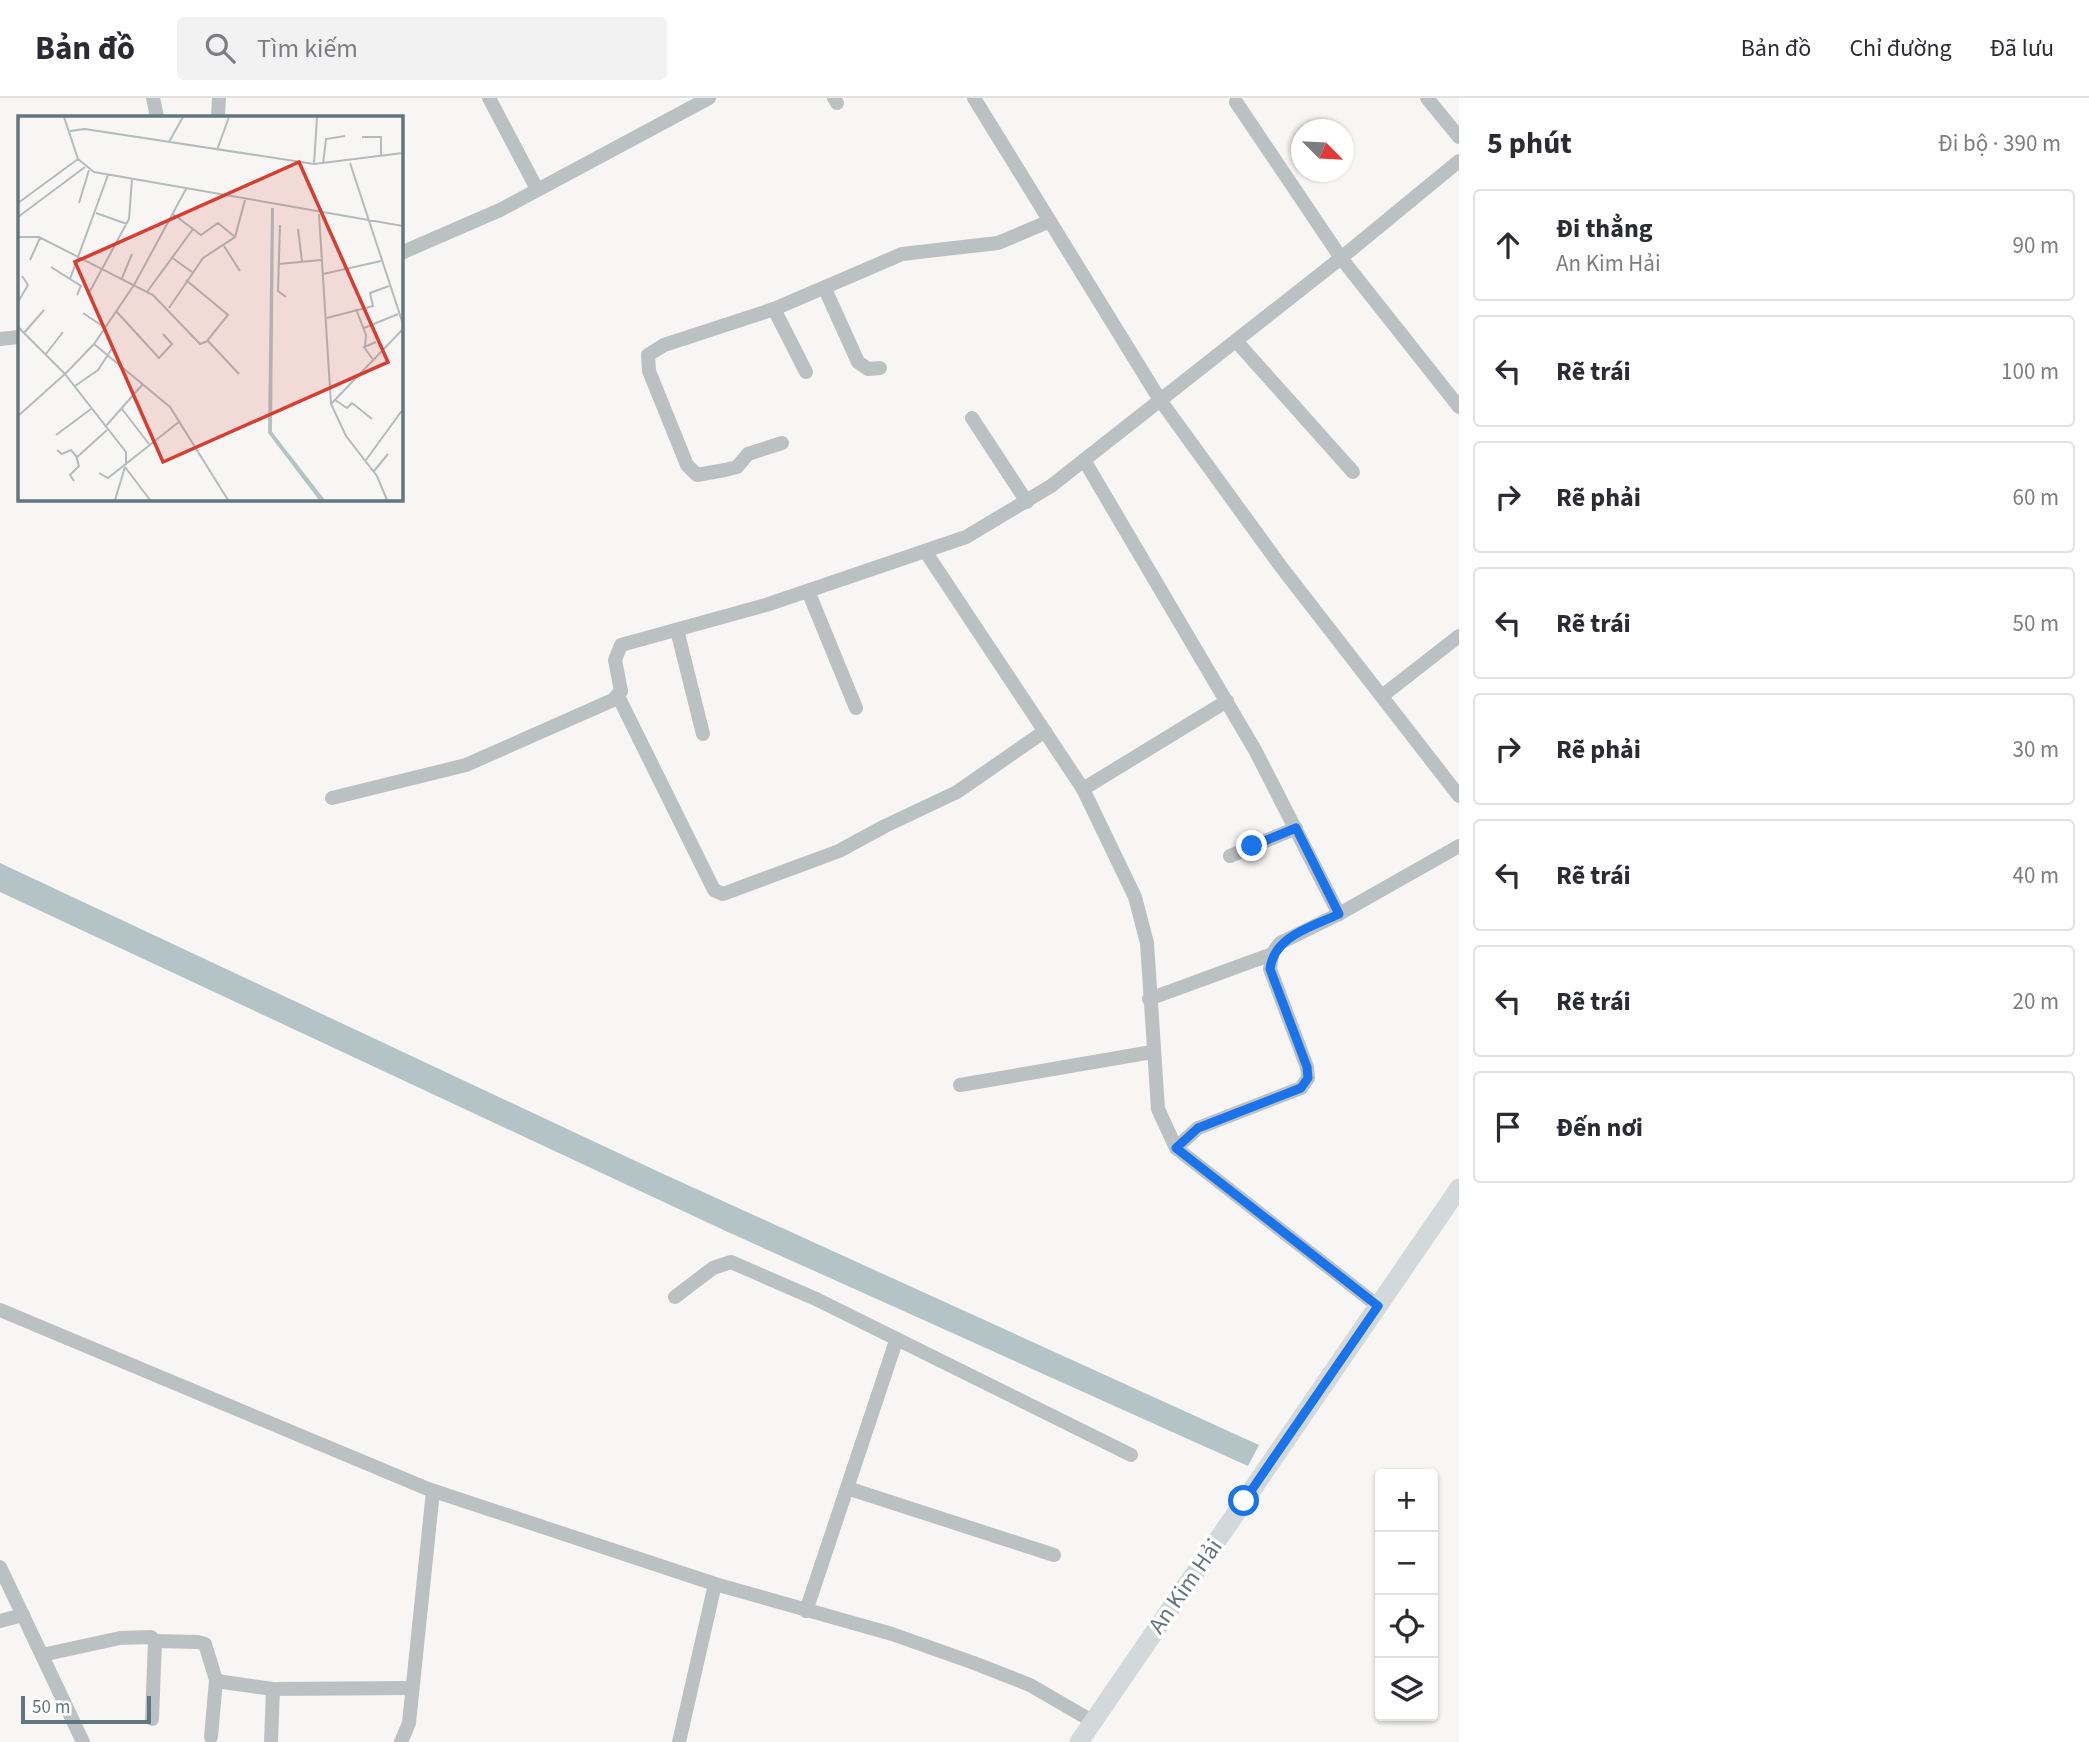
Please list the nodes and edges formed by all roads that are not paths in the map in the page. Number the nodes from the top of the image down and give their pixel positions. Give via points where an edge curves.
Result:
1 (153, 98) edge
2 (219, 98) edge
3 (489, 98) edge
4 (709, 98) edge
5 (1427, 98) edge
6 (981, 101) edge
7 (1236, 102) dead end
8 (157, 116) edge
9 (218, 116) edge
10 (1459, 137) edge
11 (1459, 161) edge
12 (537, 190) junction
13 (1050, 221) junction
14 (402, 253) edge
15 (1341, 258) junction
16 (825, 289) junction
17 (774, 309) junction
18 (18, 337) edge
19 (0, 340) edge
20 (1236, 341) junction
21 (880, 368) dead end
22 (806, 372) dead end
23 (1160, 400) junction
24 (1459, 407) edge
25 (972, 418) dead end
26 (782, 443) dead end
27 (1084, 460) junction
28 (1353, 472) dead end
29 (1027, 502) junction
30 (925, 551) junction
31 (808, 591) junction
32 (677, 630) junction
33 (1459, 636) edge
34 (618, 696) junction
35 (1382, 696) junction
36 (1227, 701) junction
37 (856, 708) dead end
38 (1045, 731) junction
39 (703, 734) dead end
40 (1083, 789) junction
41 (1459, 796) edge
42 (332, 798) dead end
43 (1296, 828) junction
44 (1459, 846) edge
45 (1230, 856) dead end
46 (1339, 914) junction
47 (1272, 954) junction
48 (1149, 999) junction
49 (1152, 1052) junction
50 (960, 1085) dead end
51 (1176, 1148) junction
52 (1459, 1188) edge
53 (675, 1297) dead end
54 (1378, 1306) junction
55 (0, 1310) edge
56 (896, 1341) junction
57 (1131, 1455) dead end
58 (846, 1488) junction
59 (433, 1491) junction
60 (1054, 1556) dead end
61 (0, 1567) edge
62 (715, 1584) junction
63 (806, 1611) junction
64 (23, 1615) junction
65 (0, 1620) edge
66 (155, 1641) junction
67 (42, 1655) junction
68 (216, 1680) junction
69 (412, 1688) junction
70 (273, 1689) junction
71 (152, 1720) dead end
72 (1092, 1721) junction
73 (211, 1737) dead end
74 (83, 1742) edge
75 (271, 1742) edge
76 (401, 1742) edge
77 (679, 1742) edge
78 (1079, 1742) edge

1 - 8 street
2 - 9 street
3 - 12 street
4 - 12 street
5 - 10 street
6 - 13 street
7 - 15 street
11 - 15 street
12 - 14 street
13 - 16 street via 998,243 902,254
13 - 23 street
15 - 20 street
15 - 24 street
16 - 17 street
16 - 21 street via 858,362 867,369
17 - 22 street
17 - 26 street via 655,349 647,361 687,465 697,475 737,467 748,454
18 - 19 street
20 - 23 street
20 - 28 street
23 - 27 street
23 - 35 street
25 - 29 street
27 - 29 street
27 - 36 street
29 - 30 street via 966,537
30 - 31 street
30 - 38 street
31 - 32 street
31 - 37 street
32 - 34 street via 617,649
32 - 39 street
33 - 35 street
34 - 38 street via 714,890 723,894 839,851 957,792
34 - 42 street via 466,765
35 - 41 street
36 - 40 street
36 - 43 street
38 - 40 street
40 - 48 street via 1142,918
43 - 45 street
43 - 46 street
44 - 46 street
46 - 47 street via 1280,943
47 - 48 street
47 - 51 street via 1270,969 1308,1078 1301,1088 1198,1128
48 - 49 street
49 - 50 street
49 - 51 street via 1157,1109
51 - 54 street
52 - 54 street, An Kim Hải
53 - 56 street via 713,1268 731,1262
54 - 72 street, An Kim Hải
55 - 59 street
56 - 57 street
56 - 58 street
58 - 60 street
58 - 63 street
59 - 62 street
59 - 69 street
61 - 64 street
62 - 63 street
62 - 77 street
63 - 72 street via 974,1663 1030,1685
64 - 65 street
64 - 67 street
66 - 67 street via 145,1635
66 - 68 street via 205,1644
66 - 71 street
67 - 74 street
68 - 70 street
68 - 73 street
69 - 70 street
69 - 76 street via 409,1723
70 - 75 street
72 - 78 street, An Kim Hải

